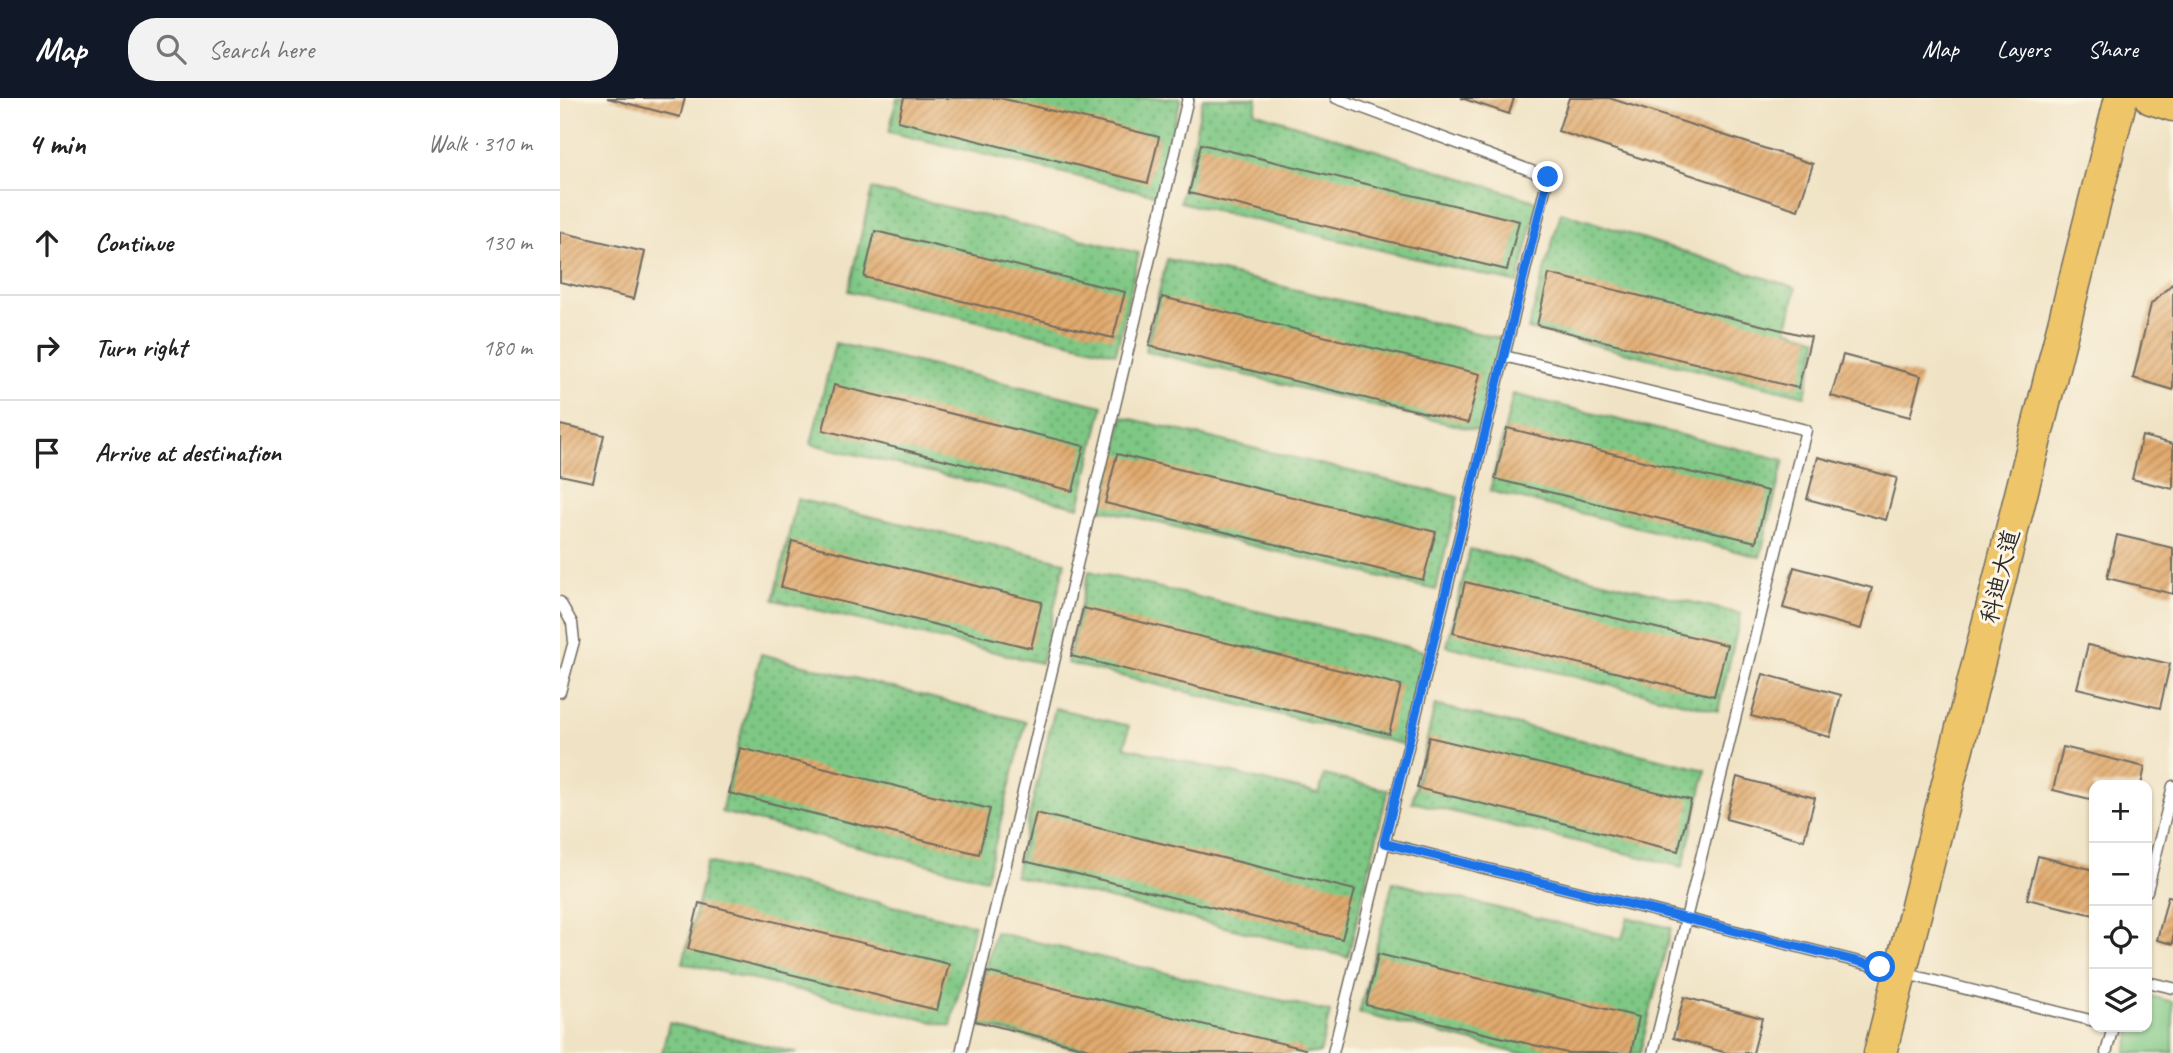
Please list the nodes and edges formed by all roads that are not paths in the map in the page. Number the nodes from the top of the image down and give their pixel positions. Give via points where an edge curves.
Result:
1 (1188, 98) edge
2 (1336, 98) edge
3 (2100, 98) edge
4 (2121, 98) edge
5 (2151, 98) edge
6 (2173, 105) edge
7 (1504, 356) junction
8 (560, 602) edge
9 (560, 692) edge
10 (2173, 786) edge
11 (1384, 843) junction
12 (2152, 871) edge
13 (1687, 919) junction
14 (1890, 970) junction
15 (2152, 983) edge
16 (2173, 988) edge
17 (2089, 1020) edge
18 (2112, 1032) edge
19 (961, 1053) edge
20 (1332, 1053) edge
21 (1653, 1053) edge
22 (1858, 1053) edge
23 (1880, 1053) edge
24 (2106, 1053) edge

1 - 19 lane
2 - 7 lane via 1548,177
3 - 14 main road, 科迪大道
4 - 14 main road, 科迪大道
5 - 6 main road
7 - 11 lane
7 - 13 lane via 1806,430
8 - 9 lane via 572,623 574,641
10 - 12 lane
11 - 13 lane
11 - 20 lane
13 - 14 lane
13 - 21 lane
14 - 17 lane
14 - 22 main road, 科迪大道
14 - 23 main road, 科迪大道
15 - 16 lane
18 - 24 lane

